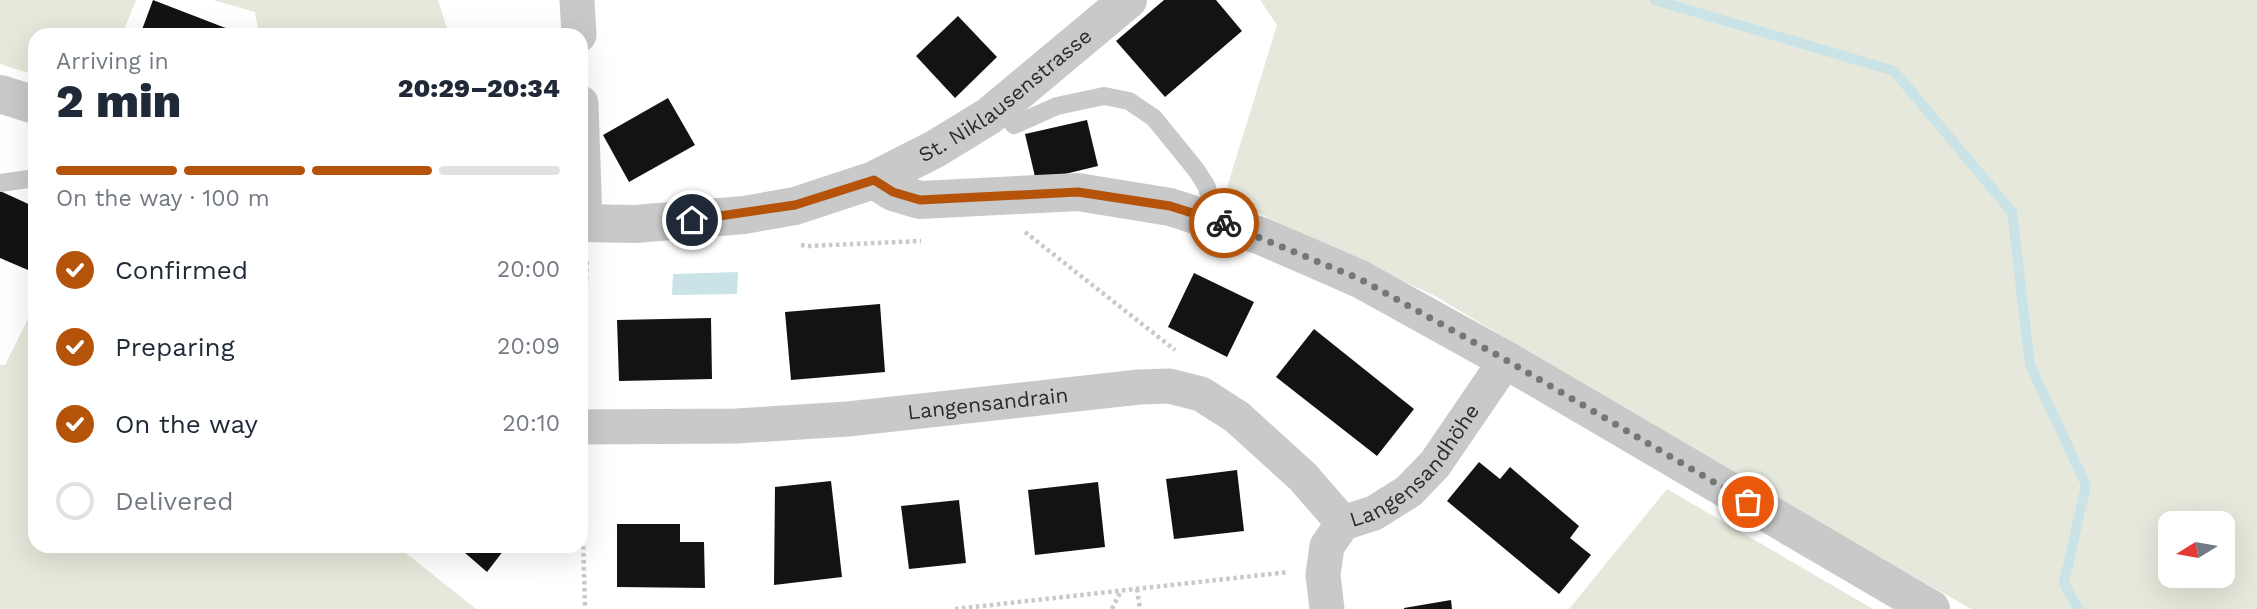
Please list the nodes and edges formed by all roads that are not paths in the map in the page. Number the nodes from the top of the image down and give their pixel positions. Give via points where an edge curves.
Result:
1 (577, 0) edge
2 (1128, 0) edge
3 (579, 28) edge
4 (0, 94) edge
5 (28, 104) edge
6 (999, 107) junction
7 (28, 179) edge
8 (874, 180) junction
9 (0, 183) edge
10 (1214, 219) junction
11 (588, 231) edge
12 (1506, 360) junction
13 (588, 427) edge
14 (1343, 523) junction
15 (1327, 609) edge
16 (1931, 609) edge

1 - 3 street
2 - 6 street, St. Niklausenstrasse
4 - 5 street
6 - 8 street, St. Niklausenstrasse via 935,149
6 - 10 lane via 1014,125 1057,106 1104,96 1129,101 1154,118 1197,171 1207,187
7 - 9 lane
8 - 10 street via 920,200 1078,192 1170,206
8 - 11 street, St. Niklausenstrasse via 795,205 744,215
10 - 12 street via 1360,279
12 - 14 street, Langensandhöhe via 1435,464 1409,491 1374,513
12 - 16 street
13 - 14 street, Langensandrain via 810,421 1169,386 1201,394 1237,417 1303,477
14 - 15 street, Langensandhöhe via 1327,546 1323,575

